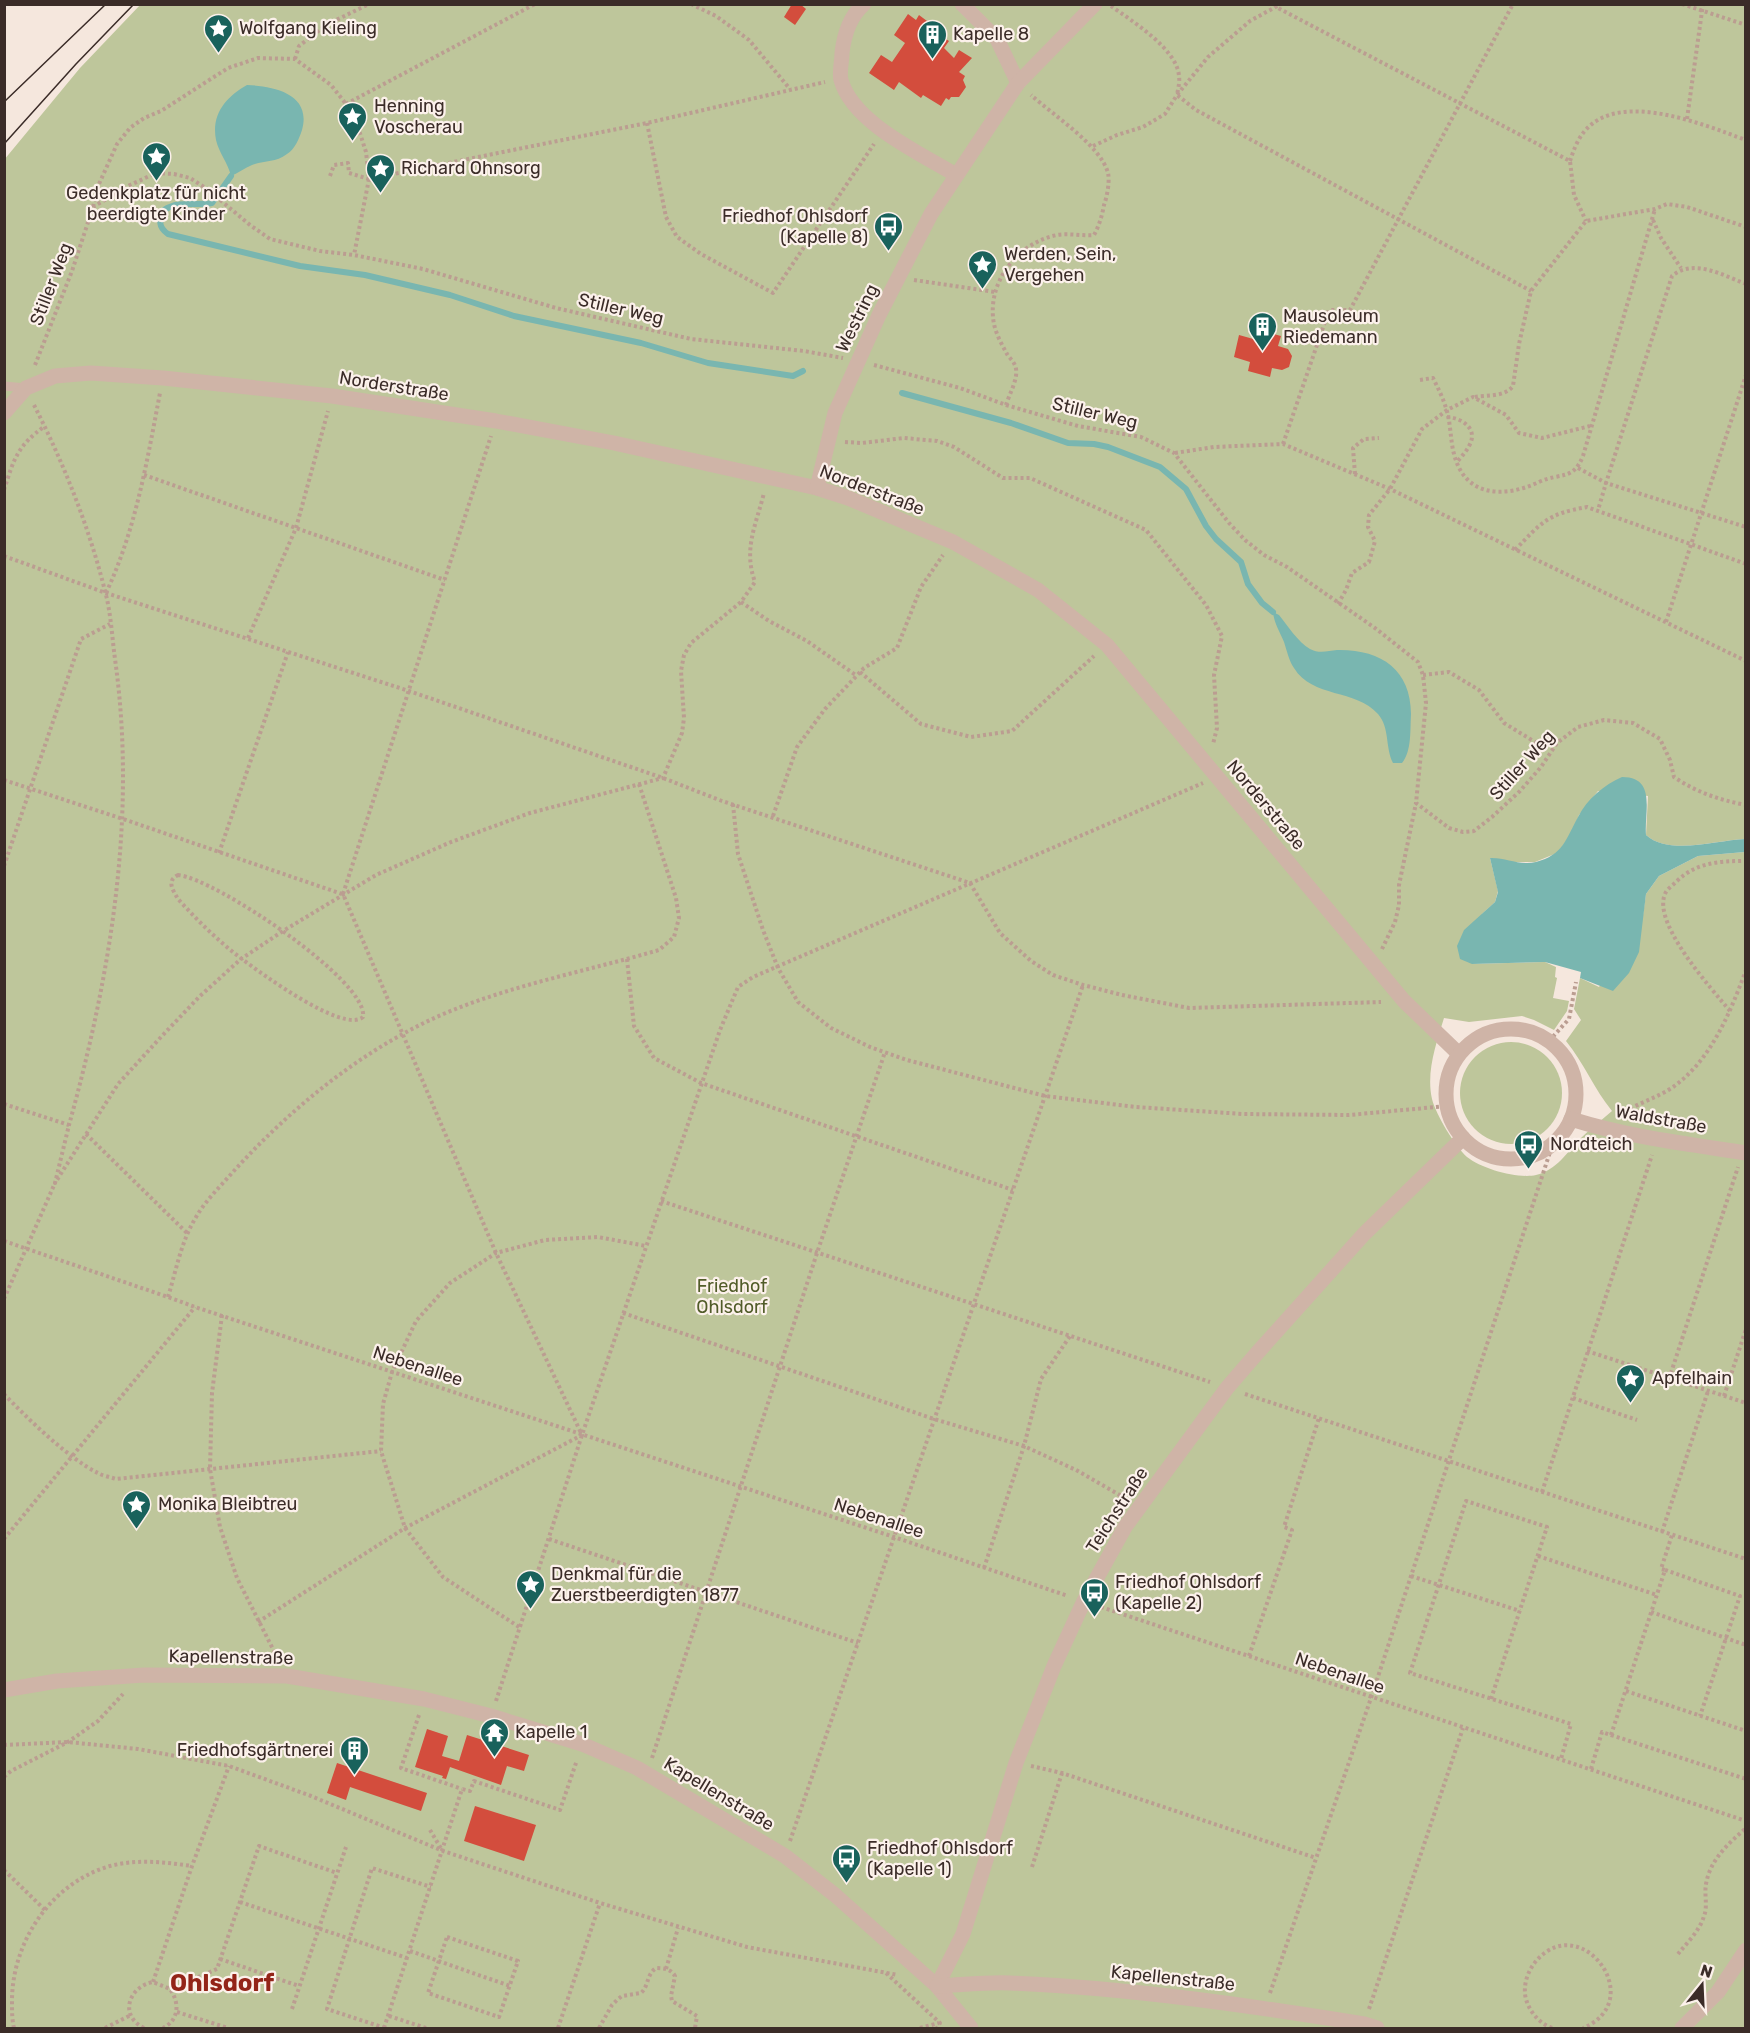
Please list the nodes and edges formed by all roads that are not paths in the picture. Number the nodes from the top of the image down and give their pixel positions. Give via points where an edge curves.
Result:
1 (864, 4) edge
2 (962, 4) edge
3 (1095, 4) edge
4 (1018, 83) junction
5 (956, 175) junction
6 (4, 386) edge
7 (26, 388) junction
8 (4, 413) edge
9 (817, 488) junction
10 (1459, 1054) junction
11 (1571, 1119) junction
12 (1463, 1138) junction
13 (1744, 1153) edge
14 (4, 1690) edge
15 (1746, 1950) edge
16 (937, 1986) junction
17 (1371, 2026) edge
18 (971, 2028) edge
19 (1682, 2028) edge

1 - 5 street via 855,12 843,42 840,79 852,104 883,130
2 - 4 street via 997,39
3 - 4 street, Westring
4 - 5 street, Westring
5 - 9 street, Westring via 931,214 858,360 835,413
6 - 7 lane
7 - 8 street
7 - 9 street, Norderstraße via 55,376 91,373 332,396 614,443
9 - 10 street, Norderstraße via 952,542 1038,590 1107,645 1404,1001
10 - 11 street via 1492,1031 1512,1028 1549,1041 1571,1068 1575,1085
10 - 12 street via 1447,1079 1447,1106
11 - 12 street via 1553,1143 1520,1158 1482,1151
11 - 13 street, Waldstraße via 1657,1140
12 - 16 street, Teichstraße via 1364,1234 1227,1388 1125,1527 1054,1666 1016,1763 963,1934
14 - 16 street, Kapellenstraße via 57,1681 144,1675 287,1676 424,1699 582,1744 647,1773 785,1856 836,1895
15 - 19 street via 1718,1992
16 - 17 street, Kapellenstraße via 1008,1983 1128,1992 1265,2008
16 - 18 street

